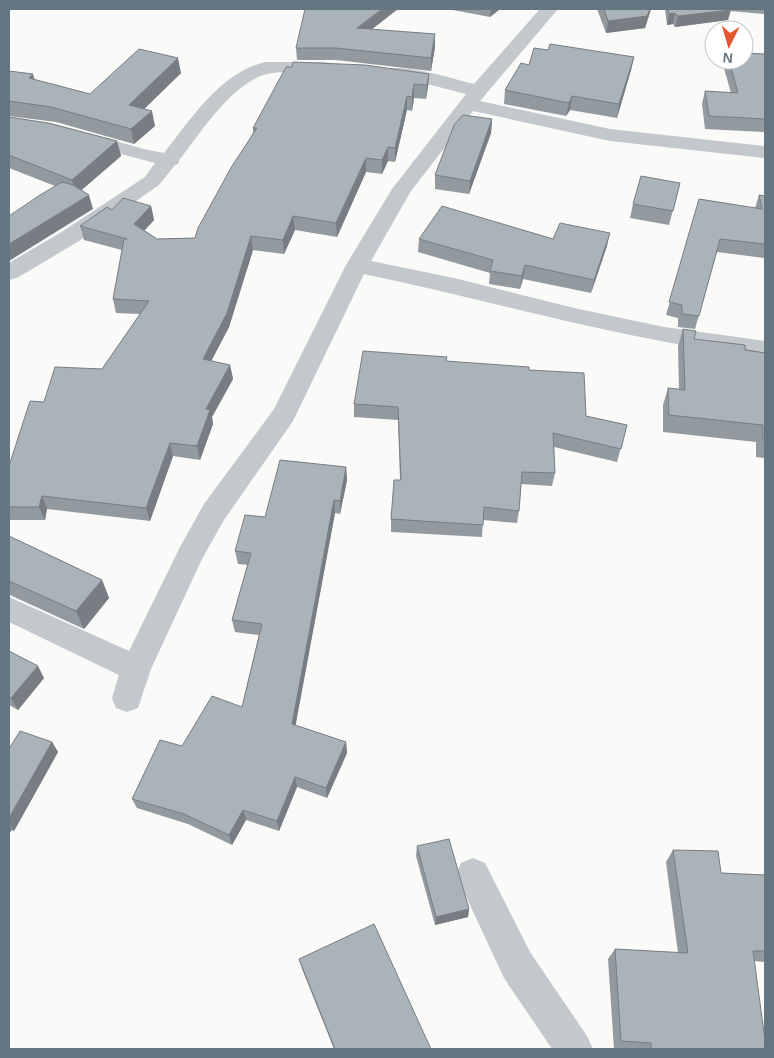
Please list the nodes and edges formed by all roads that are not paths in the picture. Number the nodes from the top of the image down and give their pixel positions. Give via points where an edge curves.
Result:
1 (549, 9) edge
2 (345, 69) edge
3 (372, 71) edge
4 (473, 97) junction
5 (9, 123) edge
6 (765, 152) edge
7 (171, 160) junction
8 (357, 265) junction
9 (9, 273) edge
10 (765, 349) edge
11 (9, 609) edge
12 (136, 669) junction
13 (128, 698) dead end
14 (473, 875) dead end
15 (574, 1049) edge

1 - 4 street
2 - 7 street via 266,68 246,76 216,100
3 - 4 street via 427,78
4 - 6 street via 534,120 611,135
4 - 8 street via 402,189
5 - 7 street via 55,130
7 - 9 street via 152,181
8 - 10 street via 664,335
8 - 12 street via 284,414 214,512
11 - 12 street
12 - 13 street
14 - 15 street via 517,965

